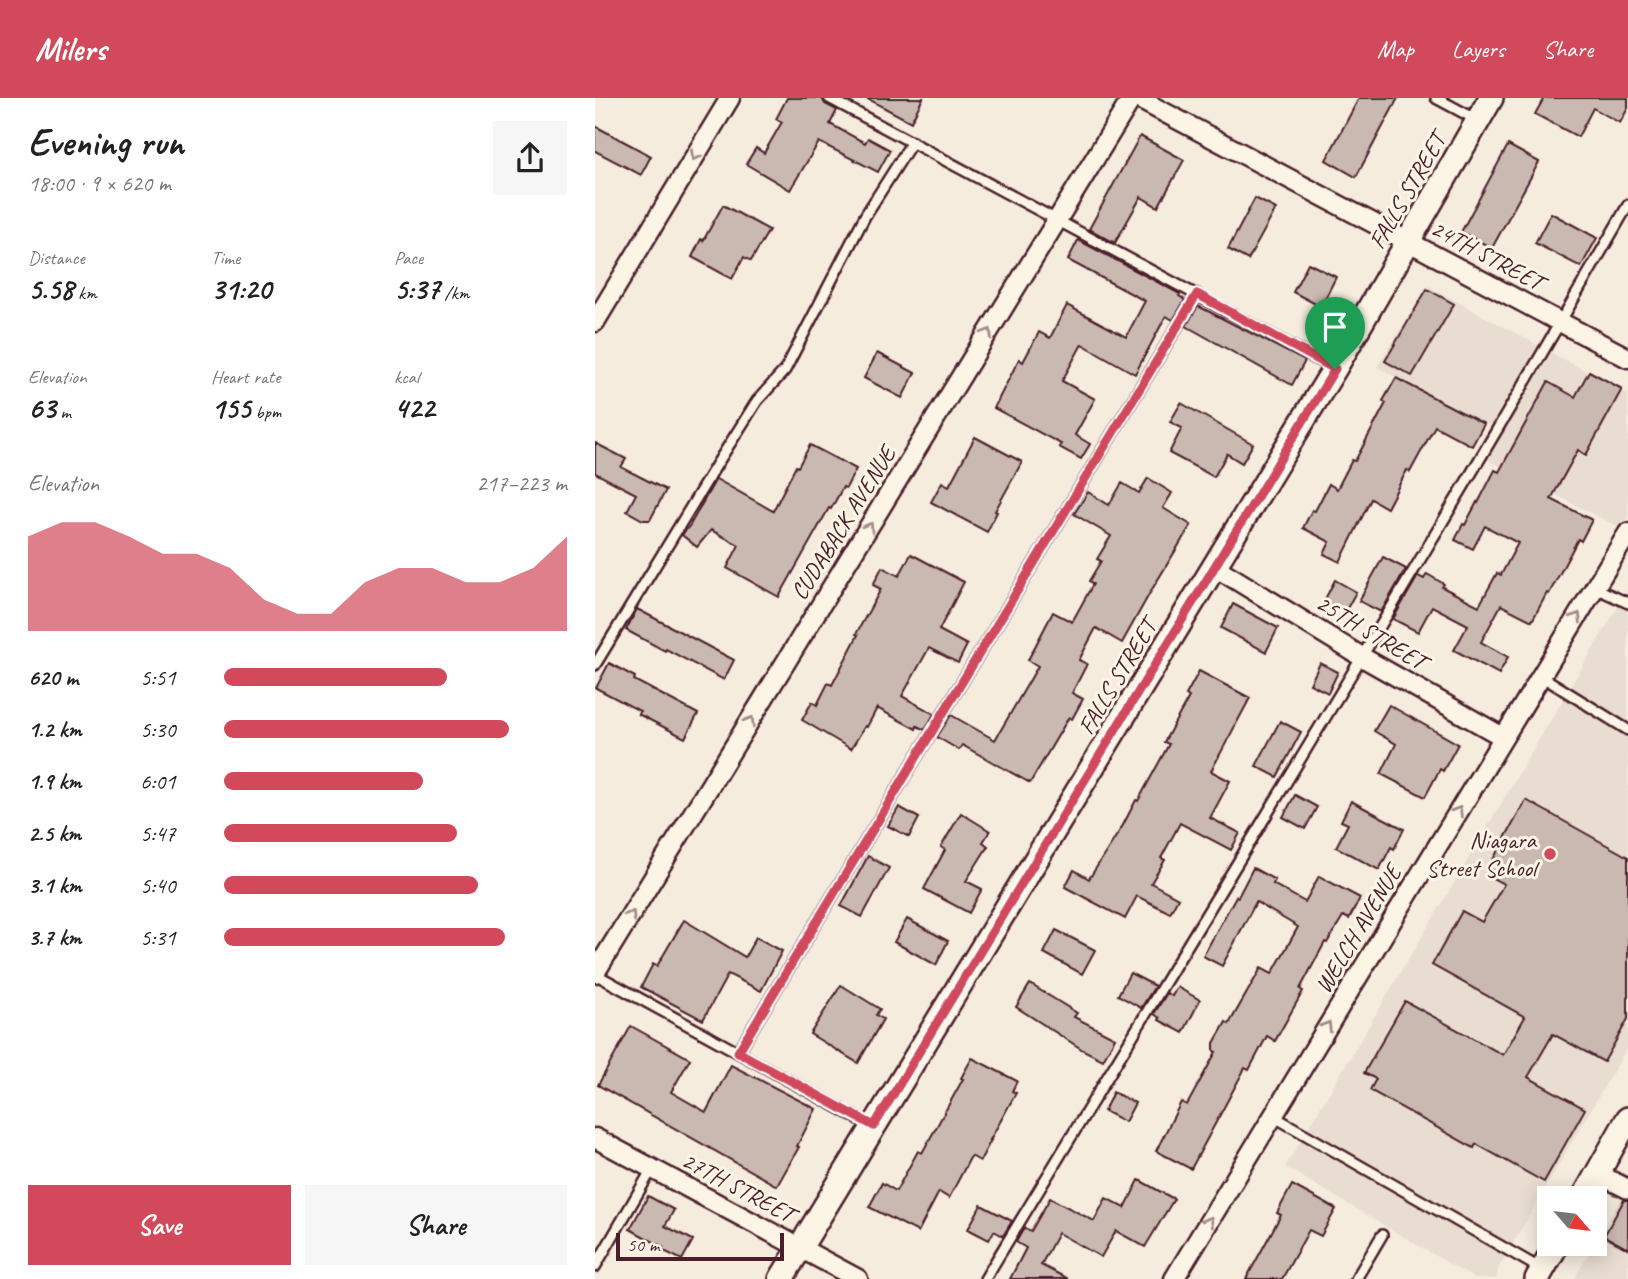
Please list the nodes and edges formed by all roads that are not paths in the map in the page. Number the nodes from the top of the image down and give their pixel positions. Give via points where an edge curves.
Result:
1 (730, 98) edge
2 (829, 98) edge
3 (1135, 98) edge
4 (1436, 98) edge
5 (1491, 98) edge
6 (1478, 121) junction
7 (912, 142) junction
8 (1628, 205) edge
9 (1058, 219) junction
10 (1409, 241) junction
11 (1197, 294) junction
12 (595, 322) edge
13 (1561, 322) junction
14 (1628, 358) edge
15 (1335, 369) junction
16 (1628, 533) edge
17 (1215, 567) junction
18 (1595, 588) junction
19 (1628, 603) edge
20 (1362, 657) junction
21 (595, 665) edge
22 (1541, 676) junction
23 (1628, 730) edge
24 (1503, 737) junction
25 (595, 974) edge
26 (738, 1052) junction
27 (1273, 1116) junction
28 (1628, 1119) edge
29 (874, 1126) junction
30 (595, 1138) edge
31 (652, 1169) junction
32 (1598, 1174) junction
33 (1591, 1186) edge
34 (1628, 1189) edge
35 (1382, 1235) dead end
36 (800, 1247) junction
37 (1550, 1256) edge
38 (595, 1267) edge
39 (1540, 1274) edge
40 (781, 1279) edge
41 (858, 1279) edge
42 (985, 1279) edge
43 (1174, 1279) edge
44 (1356, 1279) edge

1 -> 12 street
2 - 7 lane
3 - 9 street, CUDABACK AVENUE
3 - 10 street, 24TH STREET
4 - 6 lane
5 - 6 street, FALLS STREET
6 - 10 street, FALLS STREET
7 - 9 lane
7 - 21 lane via 865,216 785,370 757,401 723,453
8 - 13 lane
9 - 11 lane
25 -> 9 street, CUDABACK AVENUE
10 - 13 street, 24TH STREET
10 - 15 street, FALLS STREET
11 - 15 lane
11 - 26 lane
13 - 14 street, 24TH STREET
13 - 20 lane
15 - 17 street, FALLS STREET
16 - 18 street, WELCH AVENUE
17 - 20 street, 25TH STREET
17 - 29 street, FALLS STREET
18 - 19 lane
22 -> 18 street, WELCH AVENUE
20 - 24 street, 25TH STREET
20 - 42 lane
22 - 23 lane
22 - 24 street, WELCH AVENUE
27 -> 24 street, WELCH AVENUE
25 - 26 lane
26 - 29 lane
27 - 39 lane
43 -> 27 street, WELCH AVENUE
28 - 32 street
29 - 36 street, FALLS STREET
30 - 31 street, 27TH STREET
31 - 36 street, 27TH STREET
31 - 38 lane
32 - 33 street
32 - 34 street
35 - 44 lane
36 - 40 street, FALLS STREET
36 - 41 street, 27TH STREET
37 - 39 street

